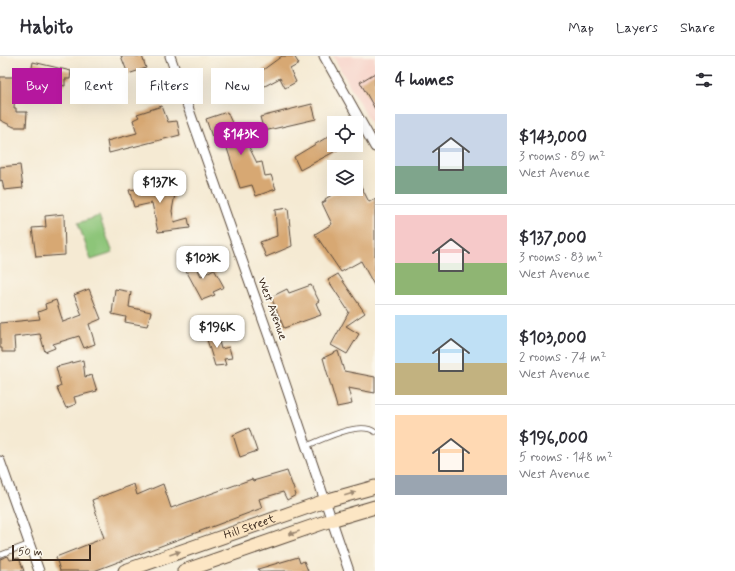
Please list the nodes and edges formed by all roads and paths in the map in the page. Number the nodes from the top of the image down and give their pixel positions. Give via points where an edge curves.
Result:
1 (170, 56) edge
2 (324, 56) edge
3 (375, 147) edge
4 (375, 432) edge
5 (306, 446) junction
6 (0, 461) edge
7 (374, 486) edge
8 (325, 501) junction
9 (375, 507) edge
10 (331, 520) junction
11 (29, 544) junction
12 (0, 555) edge
13 (39, 571) edge
14 (124, 571) edge
15 (184, 571) edge
16 (349, 571) edge

1 - 5 street, West Avenue
2 - 3 street
4 - 5 lane via 370,428 360,428
5 - 8 street, West Avenue
6 - 11 street
8 -> 7 main road, Hill Street
8 - 10 street, West Avenue
14 -> 8 main road, Hill Street
9 - 10 main road, Hill Street
10 -> 15 main road, Hill Street
10 - 16 street, West Avenue
11 - 12 lane
11 - 13 street

